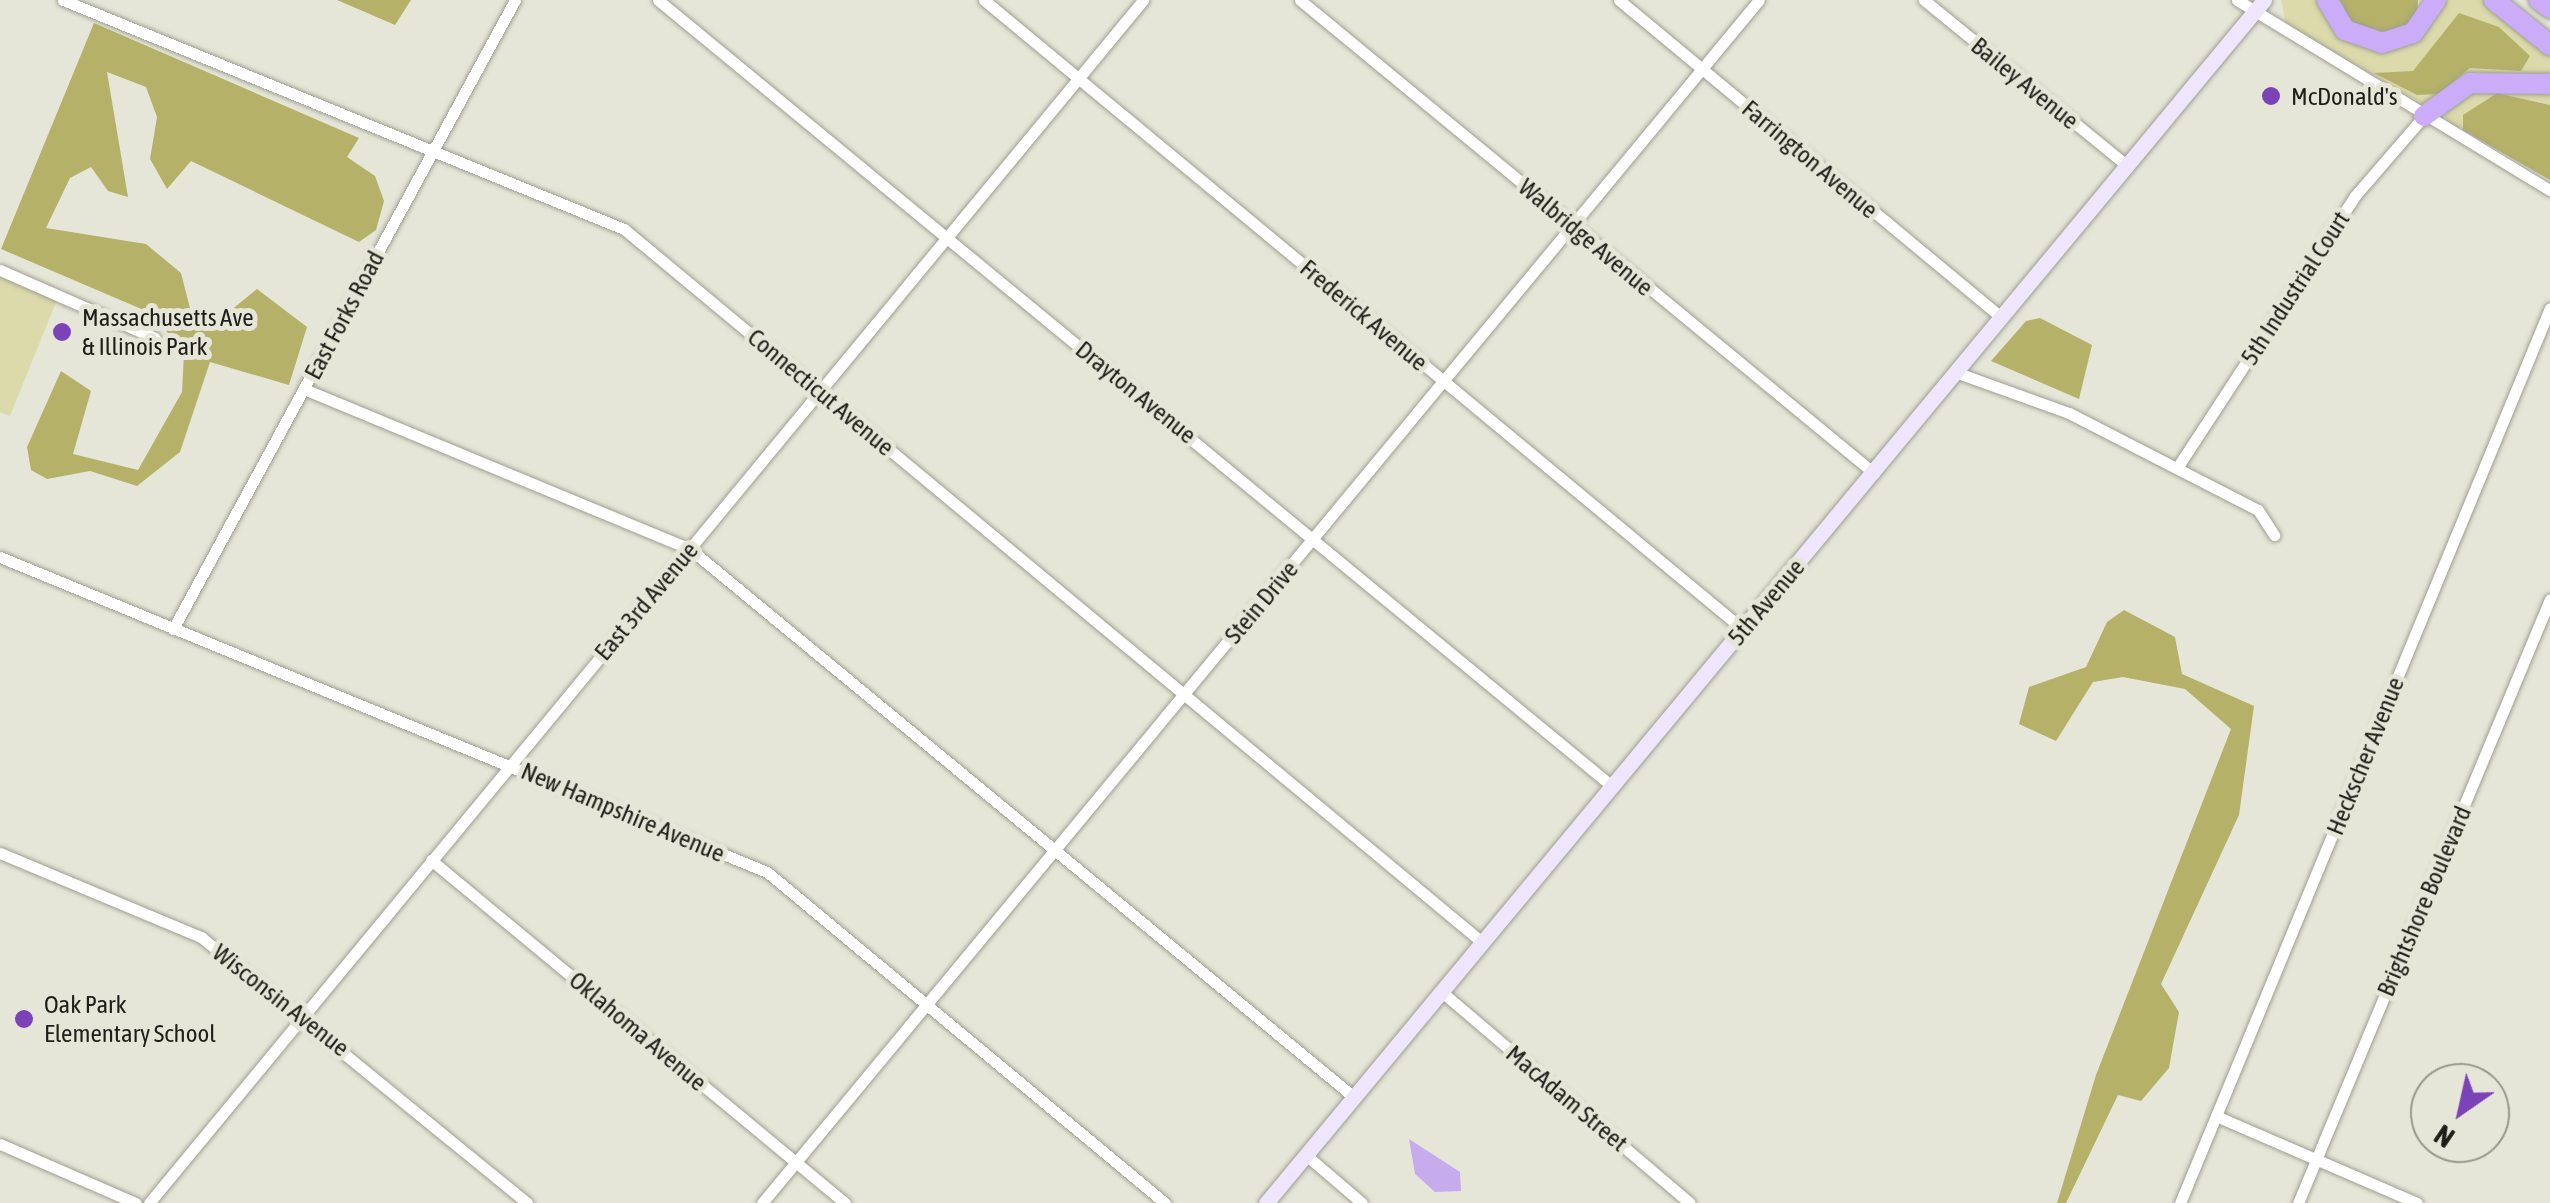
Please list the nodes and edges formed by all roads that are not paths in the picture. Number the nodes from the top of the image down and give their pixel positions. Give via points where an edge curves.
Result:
1 (63, 0) edge
2 (514, 0) edge
3 (658, 0) edge
4 (984, 0) edge
5 (1144, 0) edge
6 (1300, 0) edge
7 (1619, 0) edge
8 (1759, 0) edge
9 (1924, 0) edge
10 (2237, 0) edge
11 (2327, 0) edge
12 (2436, 0) edge
13 (2494, 0) edge
14 (2539, 0) edge
15 (2259, 7) edge
16 (2550, 8) edge
17 (2550, 46) edge
18 (1701, 68) junction
19 (1079, 79) junction
20 (2550, 84) edge
21 (2424, 116) junction
22 (433, 151) junction
23 (2126, 165) junction
24 (2550, 190) edge
25 (1572, 227) junction
26 (946, 236) junction
27 (0, 270) edge
28 (2550, 308) edge
29 (2001, 317) junction
30 (155, 338) dead end
31 (1954, 372) junction
32 (1444, 381) junction
33 (304, 389) junction
34 (820, 391) junction
35 (2177, 468) junction
36 (1874, 473) junction
37 (2274, 535) dead end
38 (1314, 537) junction
39 (690, 549) junction
40 (0, 557) edge
41 (2550, 599) edge
42 (173, 629) junction
43 (1744, 630) junction
44 (1183, 695) junction
45 (510, 766) junction
46 (1613, 786) junction
47 (1054, 850) junction
48 (0, 853) edge
49 (432, 860) junction
50 (1483, 943) junction
51 (1444, 993) junction
52 (926, 1005) junction
53 (303, 1014) junction
54 (1355, 1098) junction
55 (2216, 1116) junction
56 (0, 1144) edge
57 (1307, 1156) junction
58 (2317, 1160) junction
59 (796, 1162) junction
60 (136, 1203) edge
61 (150, 1203) edge
62 (528, 1203) edge
63 (762, 1203) edge
64 (846, 1203) edge
65 (1164, 1203) edge
66 (1266, 1203) edge
67 (1362, 1203) edge
68 (1690, 1203) edge
69 (2180, 1203) edge
70 (2298, 1203) edge
71 (2417, 1203) edge

1 - 22 street, Connecticut Avenue
2 - 22 street, East Forks Road
3 - 26 street, Drayton Avenue
4 - 19 street, Frederick Avenue
5 - 19 street, East 3rd Avenue
6 - 25 street, Walbridge Avenue
7 - 18 street, Farrington Avenue
8 - 18 street, Stein Drive
9 - 23 street, Bailey Avenue
10 - 15 street
11 - 12 highway via 2345,30 2382,43 2413,34
13 - 17 highway
14 - 16 highway
15 - 21 street
15 - 23 main road, 5th Avenue
18 - 25 street, Stein Drive
18 - 29 street, Farrington Avenue
19 - 26 street, East 3rd Avenue
19 - 32 street, Frederick Avenue
20 - 21 highway via 2470,82
21 - 24 street
21 - 35 street, 5th Industrial Court via 2354,197
22 - 33 street, East Forks Road
22 - 34 street, Connecticut Avenue via 624,229
23 - 29 main road, 5th Avenue
25 - 32 street, Stein Drive
25 - 36 street, Walbridge Avenue
26 - 34 street, East 3rd Avenue
26 - 38 street, Drayton Avenue
27 - 30 street
28 - 55 street, Heckscher Avenue
29 - 31 main road, 5th Avenue
31 - 35 street via 2069,412
31 - 36 main road, 5th Avenue
32 - 38 street, Stein Drive
32 - 43 street, Frederick Avenue
33 - 39 street
33 - 42 street, East Forks Road
34 - 39 street, East 3rd Avenue
34 - 44 street, Connecticut Avenue
35 - 37 street via 2258,510
36 - 43 main road, 5th Avenue
38 - 44 street, Stein Drive
38 - 46 street, Drayton Avenue
39 - 45 street, East 3rd Avenue
39 - 47 street
40 - 42 street, New Hampshire Avenue
41 - 58 street, Brightshore Boulevard
42 - 45 street, New Hampshire Avenue
43 - 46 main road, 5th Avenue
44 - 47 street, Stein Drive
44 - 50 street, Connecticut Avenue
45 - 49 street, East 3rd Avenue
45 - 52 street, New Hampshire Avenue via 767,872
46 - 50 main road, 5th Avenue
47 - 52 street, Stein Drive
47 - 54 street
48 - 53 street, Wisconsin Avenue via 201,937
49 - 53 street, East 3rd Avenue
49 - 59 street, Oklahoma Avenue
50 - 51 main road, 5th Avenue
51 - 54 main road, 5th Avenue
51 - 68 street, MacAdam Street
52 - 59 street, Stein Drive
52 - 65 street, New Hampshire Avenue
53 - 61 street, East 3rd Avenue
53 - 62 street, Wisconsin Avenue
54 - 57 main road, 5th Avenue
55 - 58 street
55 - 69 street, Heckscher Avenue
56 - 60 street
57 - 66 main road, 5th Avenue
57 - 67 street
58 - 70 street, Brightshore Boulevard
58 - 71 street
59 - 63 street, Stein Drive
59 - 64 street, Oklahoma Avenue

